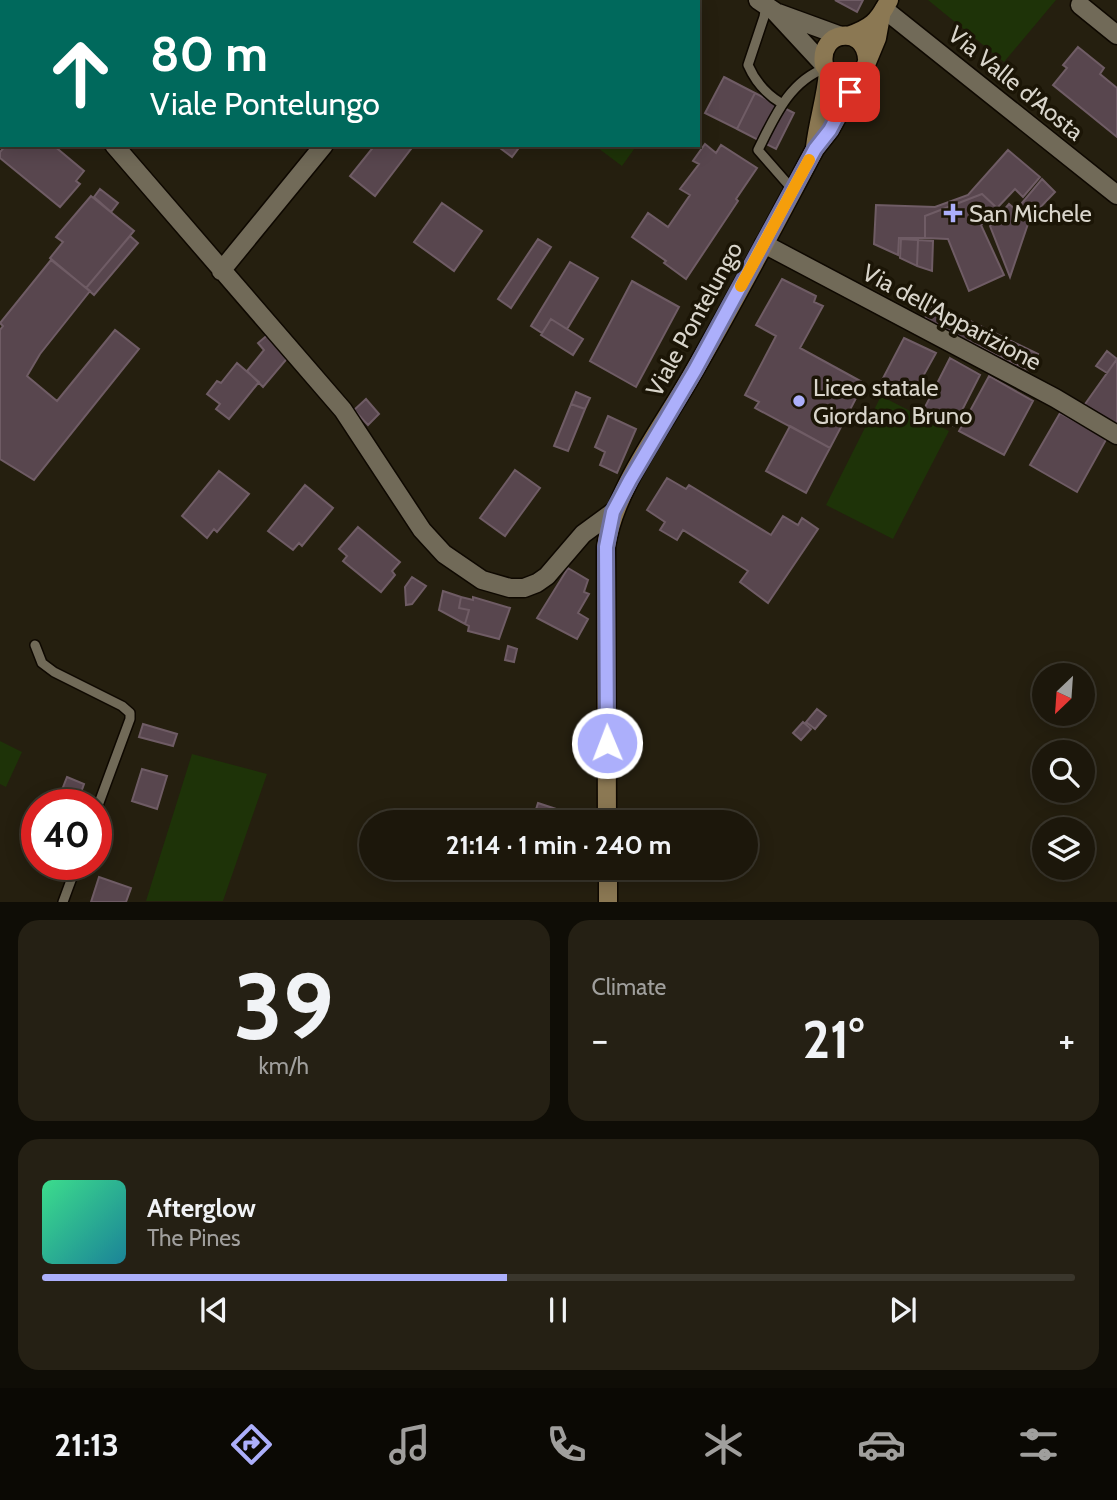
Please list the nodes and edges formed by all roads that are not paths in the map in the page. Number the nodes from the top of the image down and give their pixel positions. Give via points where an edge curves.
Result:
1 (766, 5) edge
2 (1080, 5) dead end
3 (885, 8) edge
4 (1117, 35) edge
5 (844, 36) junction
6 (864, 66) junction
7 (826, 68) junction
8 (781, 103) junction
9 (116, 147) edge
10 (322, 147) edge
11 (815, 149) junction
12 (793, 190) junction
13 (1117, 195) edge
14 (764, 244) junction
15 (221, 271) junction
16 (1117, 435) edge
17 (613, 512) junction
18 (35, 645) dead end
19 (104, 789) edge
20 (607, 810) edge
21 (71, 880) edge
22 (608, 880) edge
23 (63, 901) edge
24 (608, 901) edge

1 - 5 street
1 - 7 street
1 - 8 lane via 748,65 753,77
2 - 4 street
3 - 5 street via 868,29
3 - 6 street, Viale Pontelungo
3 - 13 street, Via Valle d'Aosta
5 - 6 street via 855,38 864,47
5 - 7 street via 828,43 823,58
6 - 7 street via 848,79
6 - 11 street, Viale Pontelungo
7 - 8 lane via 808,77
7 - 11 street, Viale Pontelungo via 826,97
8 - 12 lane via 758,150
9 - 15 street
10 - 15 street
11 - 12 street, Viale Pontelungo
12 - 14 street, Viale Pontelungo
14 - 16 street, Via dell'Apparizione
14 - 17 street, Viale Pontelungo
15 - 17 street via 343,410 422,530 444,554 482,580 510,588 537,583 583,534
17 - 20 street, Viale Pontelungo via 606,547
18 - 19 lane via 42,663 54,672 130,713
21 - 23 lane
22 - 24 street

